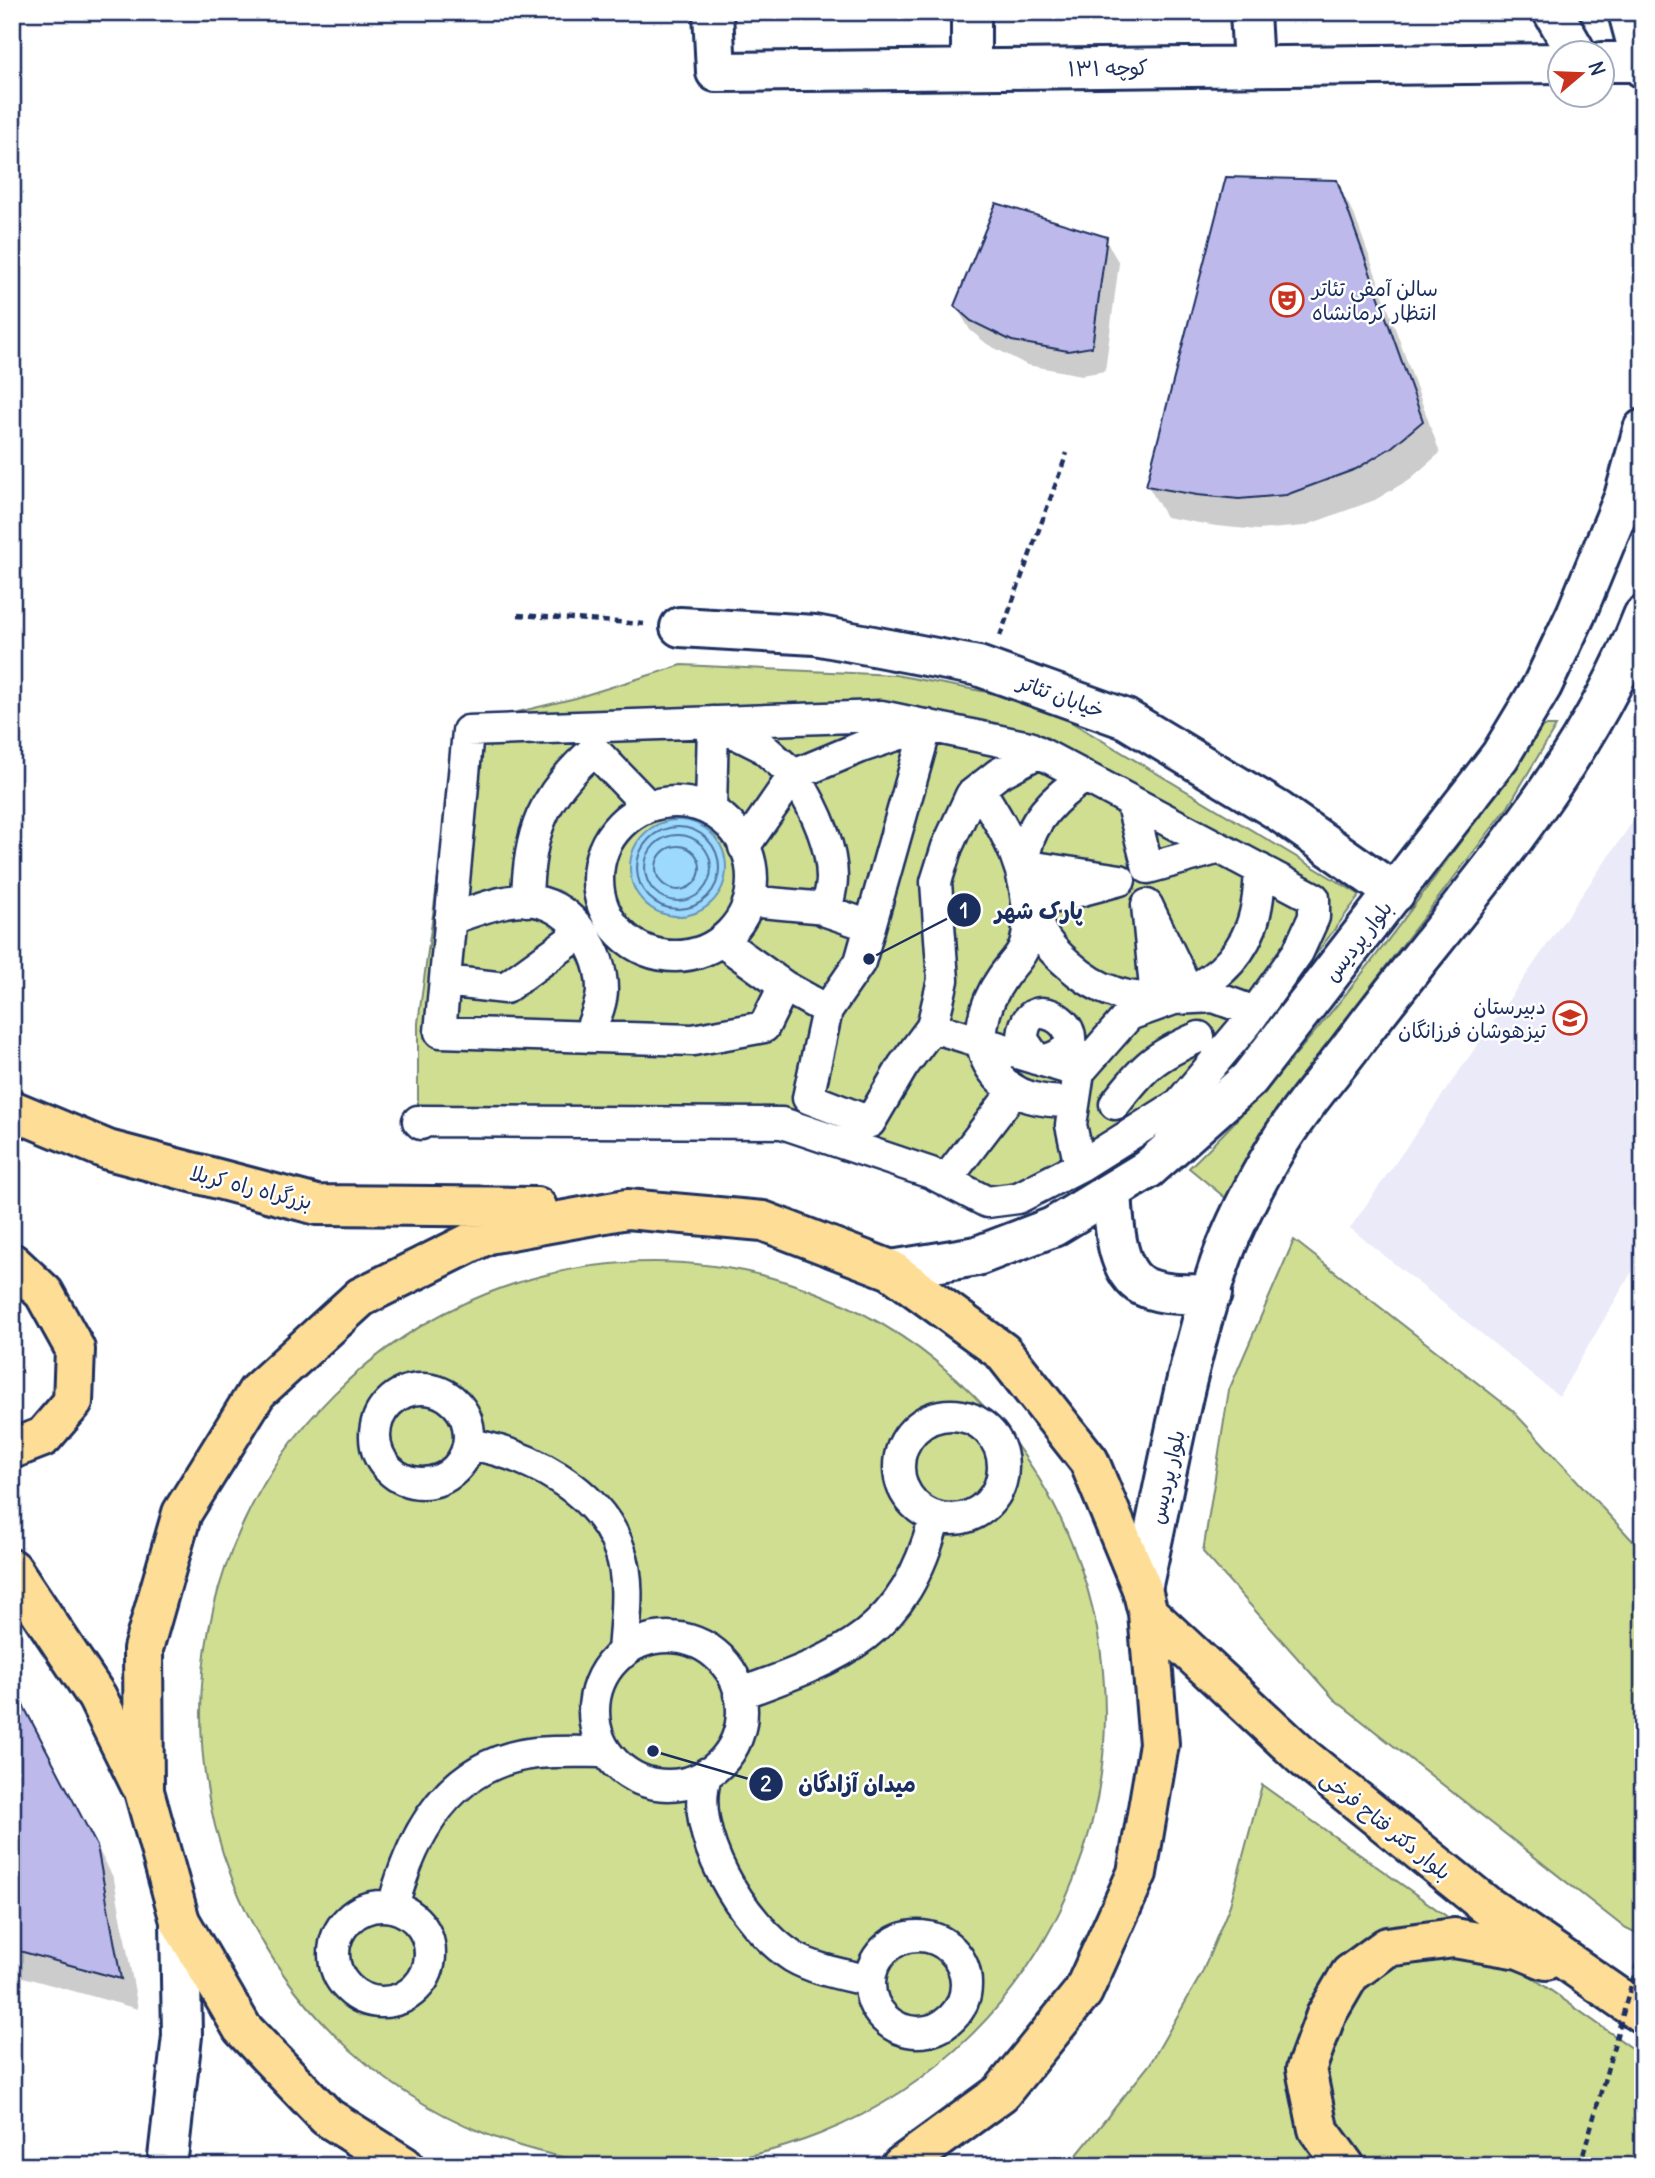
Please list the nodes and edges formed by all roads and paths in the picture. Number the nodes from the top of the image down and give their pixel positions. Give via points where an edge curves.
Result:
1 (713, 12) edge
2 (971, 12) edge
3 (1250, 12) edge
4 (1553, 12) edge
5 (1628, 12) edge
6 (1568, 38) edge
7 (1546, 62) edge
8 (1616, 63) edge
9 (1642, 65) edge
10 (1253, 66) junction
11 (971, 69) junction
12 (1643, 429) edge
13 (1067, 453) dead end
14 (517, 615) dead end
15 (1643, 616) edge
16 (680, 627) joint
17 (988, 669) junction
18 (713, 722) junction
19 (928, 725) junction
20 (586, 739) junction
21 (1039, 752) junction
22 (794, 775) junction
23 (1085, 777) junction
24 (979, 789) junction
25 (1131, 801) junction
26 (648, 806) junction
27 (711, 811) junction
28 (744, 847) junction
29 (1220, 848) junction
30 (1028, 866) junction
31 (1148, 868) junction
32 (1260, 869) junction
33 (1120, 880) junction
34 (1395, 893) junction
35 (600, 896) junction
36 (527, 901) junction
37 (749, 901) junction
38 (1033, 903) junction
39 (1147, 904) junction
40 (827, 908) junction
41 (560, 911) junction
42 (450, 919) junction
43 (870, 926) junction
44 (582, 932) junction
45 (721, 942) junction
46 (631, 943) junction
47 (445, 981) junction
48 (784, 986) junction
49 (505, 988) junction
50 (1188, 990) junction
51 (602, 992) junction
52 (1157, 1002) junction
53 (827, 1010) junction
54 (1255, 1012) junction
55 (932, 1027) junction
56 (505, 1034) junction
57 (589, 1037) junction
58 (982, 1042) junction
59 (1175, 1048) junction
60 (1082, 1068) junction
61 (1014, 1091) junction
62 (1180, 1101) junction
63 (1074, 1102) junction
64 (12, 1110) edge
65 (421, 1124) dead end
66 (1080, 1166) junction
67 (946, 1180) junction
68 (1112, 1191) junction
69 (627, 1209) junction
70 (12, 1263) edge
71 (891, 1270) junction
72 (1212, 1294) junction
73 (469, 1444) dead end
74 (12, 1448) edge
75 (935, 1517) dead end
76 (12, 1570) edge
77 (1145, 1601) junction
78 (623, 1653) junction
79 (739, 1694) junction
80 (606, 1752) junction
81 (707, 1773) junction
82 (144, 1791) junction
83 (393, 1907) dead end
84 (180, 1921) junction
85 (1643, 1943) edge
86 (870, 1981) dead end
87 (1596, 1981) junction
88 (1643, 2014) edge
89 (167, 2166) edge
90 (404, 2166) edge
91 (901, 2166) edge
92 (1345, 2166) edge
93 (1580, 2166) edge

1 - 11 main road, کوچه ۱۳۱ via 716,72
2 - 11 main road
3 - 10 main road
4 - 6 main road
5 - 9 main road
7 - 10 main road, کوچه ۱۳۱
8 - 9 main road
10 - 11 main road, کوچه ۱۳۱
12 - 34 main road, بلوار پردیس via 1624,497 1542,687 1500,756
13 - 17 path
14 - 16 path
15 - 72 main road, بلوار پردیس via 1624,665 1534,811 1281,1139 1220,1262
16 - 17 main road, خیابان تئاتر via 815,635
17 - 34 main road, خیابان تئاتر via 1126,719 1278,810
18 - 19 street via 881,716
18 - 20 street
18 - 22 street via 761,746
18 - 27 street
19 - 21 street
19 - 22 street
19 - 43 street
20 - 26 street
20 - 36 street via 538,824 528,862
20 - 42 street via 468,731
21 - 23 street
21 - 24 street
22 - 28 street
22 - 40 street via 814,810 828,852 832,879
23 - 25 street
23 - 30 street via 1056,799 1036,824 1025,851
24 - 55 street via 971,795 936,882 943,980
24 - 58 street via 1008,833 1019,862 1028,930 1020,960 1002,977 987,1006
25 - 29 street
25 - 31 street
26 - 27 street via 673,802
26 - 35 street via 626,819 609,838 599,862
27 - 28 street via 738,834
28 - 37 street via 750,857
29 - 31 street
29 - 32 street
30 - 33 street
30 - 38 street
31 - 33 street via 1133,866
31 - 39 street via 1156,876 1158,888
32 - 50 street via 1259,897 1250,928 1220,972
32 - 54 street via 1314,898 1314,917 1298,951
33 - 38 street
33 - 39 street via 1124,898 1135,905
34 - 68 main road, بلوار پردیس via 1249,1079 1148,1169
35 - 41 street
35 - 46 street via 606,915
36 - 41 street
36 - 42 street
37 - 40 street
37 - 45 street via 735,929
38 - 52 street via 1041,933 1074,970 1095,985
39 - 50 street
39 - 52 street
40 - 43 street
41 - 44 street
42 - 47 street
43 - 53 street via 860,962
44 - 49 street
44 - 51 street via 598,961
45 - 46 street via 693,956 668,957
45 - 48 street
46 - 51 street
47 - 49 street
47 - 56 street via 440,1032
48 - 53 street
48 - 57 street via 764,1027 693,1040
49 - 56 street
50 - 52 street
51 - 57 street
52 - 54 street via 1214,998
52 - 59 street
52 - 60 street via 1129,1015
53 - 55 street via 808,1098 870,1122
54 - 62 street
55 - 58 street
56 - 57 street
58 - 60 street
58 - 61 street via 984,1060
59 - 60 street via 1123,1094
59 - 62 street
60 - 63 street
61 - 63 street via 1046,1102
61 - 67 street
62 - 66 street
63 - 66 street via 1071,1125
64 - 69 highway, بزرگراه راه کربلا via 108,1150 317,1205
65 - 67 street via 418,1121 782,1123
66 - 67 street via 1018,1198 986,1202
68 - 71 main road, بلوار پردیس via 1053,1227 977,1256
68 - 72 main road via 1116,1244 1127,1269 1144,1288 1172,1294
69 - 71 highway via 763,1221
69 - 82 highway via 488,1234 361,1297 257,1392 182,1513 143,1649
70 - 74 highway via 44,1293 75,1349 73,1402 43,1437
71 - 77 highway via 1003,1352 1089,1461
72 - 77 main road, بلوار پردیس via 1191,1370
73 - 78 street via 512,1453 550,1471 585,1499 604,1523 620,1551 626,1595
75 - 79 street via 910,1586 875,1629 841,1652
76 - 82 highway via 97,1696
77 - 87 highway, بلوار دکتر فتاح فرخی via 1303,1757 1486,1905
77 - 91 highway via 1159,1744 1137,1873 1083,1992 1001,2093
78 - 79 street via 650,1638 675,1636 699,1643 720,1658 735,1678
78 - 80 street via 599,1685 594,1708
79 - 81 street via 740,1728 730,1752
80 - 81 street via 622,1769 665,1785 690,1782
80 - 83 street via 534,1753 482,1770 456,1787 432,1811 402,1875
81 - 86 street via 702,1812 715,1856 735,1896 794,1957
82 - 84 highway
84 - 89 main road via 182,2036
84 - 90 highway via 242,2028 327,2118
85 - 93 path, bridge
87 - 88 highway, بلوار دکتر فتاح فرخی
87 - 92 highway via 1519,1949 1454,1938 1387,1947 1350,1974 1326,2015 1306,2069 1318,2129

